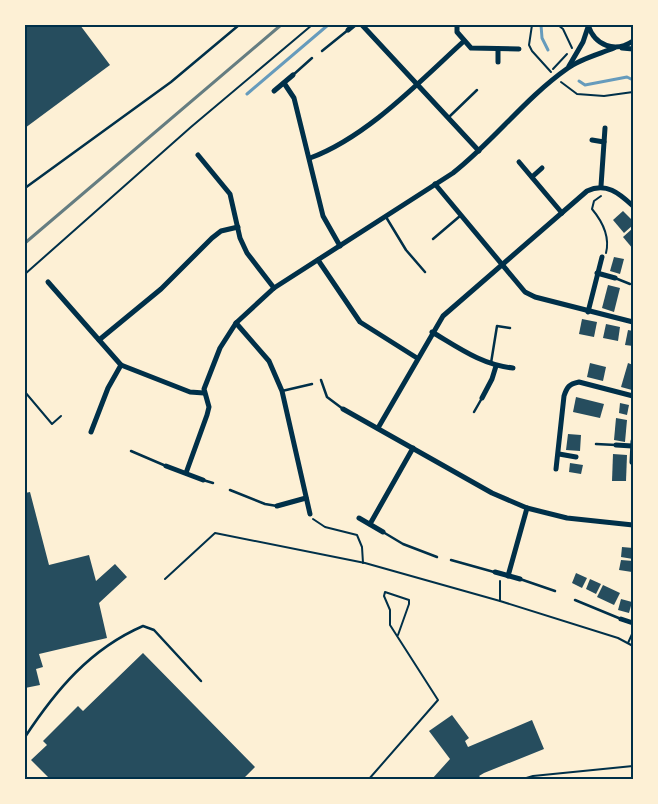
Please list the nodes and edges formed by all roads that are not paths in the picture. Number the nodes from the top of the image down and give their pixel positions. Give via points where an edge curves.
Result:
1 (239, 25) edge
2 (354, 25) edge
3 (362, 25) edge
4 (457, 25) edge
5 (588, 25) edge
6 (348, 30) joint
7 (464, 41) junction
8 (633, 41) edge
9 (616, 48) junction
10 (498, 49) junction
11 (519, 49) dead end
12 (633, 49) edge
13 (322, 51) dead end
14 (312, 58) dead end
15 (498, 62) dead end
16 (569, 66) junction
17 (293, 75) joint
18 (284, 83) junction
19 (416, 86) junction
20 (477, 90) dead end
21 (274, 91) dead end
22 (447, 119) junction
23 (605, 128) dead end
24 (592, 140) dead end
25 (604, 142) junction
26 (479, 151) junction
27 (198, 155) dead end
28 (310, 158) junction
29 (519, 162) dead end
30 (542, 168) dead end
31 (532, 177) junction
32 (435, 184) junction
33 (601, 186) junction
34 (25, 188) edge
35 (632, 204) edge
36 (562, 213) junction
37 (385, 216) junction
38 (460, 216) junction
39 (238, 227) junction
40 (434, 239) dead end
41 (340, 246) junction
42 (602, 257) road end
43 (318, 260) junction
44 (502, 265) junction
45 (425, 272) dead end
46 (597, 273) junction
47 (615, 278) joint
48 (48, 282) dead end
49 (630, 284) dead end
50 (274, 288) junction
51 (588, 312) junction
52 (236, 322) junction
53 (633, 322) edge
54 (510, 328) dead end
55 (432, 332) junction
56 (99, 340) junction
57 (417, 358) junction
58 (493, 365) junction
59 (121, 366) junction
60 (513, 368) dead end
61 (321, 380) dead end
62 (312, 384) dead end
63 (282, 391) junction
64 (204, 393) junction
65 (633, 396) edge
66 (482, 398) joint
67 (343, 409) joint
68 (474, 412) dead end
69 (378, 428) junction
70 (90, 432) dead end
71 (633, 441) edge
72 (596, 444) dead end
73 (616, 445) joint
74 (632, 446) edge
75 (413, 448) junction
76 (131, 451) dead end
77 (559, 454) junction
78 (576, 457) dead end
79 (632, 462) edge
80 (166, 466) joint
81 (556, 469) dead end
82 (186, 473) junction
83 (203, 480) joint
84 (212, 483) dead end
85 (230, 490) dead end
86 (306, 498) junction
87 (277, 506) joint
88 (527, 508) junction
89 (310, 514) road end
90 (359, 518) dead end
91 (370, 524) junction
92 (633, 525) edge
93 (383, 532) joint
94 (437, 557) dead end
95 (451, 560) dead end
96 (498, 573) joint
97 (508, 576) junction
98 (520, 579) joint
99 (555, 591) dead end
100 (574, 600) dead end
101 (621, 619) joint
102 (633, 622) edge
103 (202, 682) dead end
104 (25, 737) edge

1 - 34 lane via 171,82
2 - 6 street
3 - 19 street
4 - 7 street via 457,32
5 - 9 street via 599,42
5 - 16 street via 584,42
6 - 13 lane
7 - 10 street via 471,48
7 - 19 street
8 - 9 street
9 - 12 street
9 - 16 street
10 - 11 street
10 - 15 street
14 - 17 lane
16 - 26 street
17 - 18 street
18 - 21 street
18 - 28 street via 294,98
19 - 22 street
19 - 28 street via 382,114 325,152
20 - 22 lane
22 - 26 street
23 - 25 street
24 - 25 street
25 - 33 street
26 - 32 street
27 - 39 street via 230,194
28 - 41 street via 323,216
29 - 31 street
30 - 31 street
31 - 36 street
32 - 37 street
32 - 38 street
33 - 35 street
33 - 36 street via 587,191
36 - 44 street
37 - 41 street
37 - 45 lane via 406,250
38 - 40 lane
38 - 44 street
39 - 50 street via 247,253
39 - 56 street via 221,231 212,238 160,289
41 - 43 street
42 - 46 street
43 - 50 street
43 - 57 street via 360,322
44 - 51 street via 519,286 535,298
44 - 55 street via 457,302
46 - 47 street
46 - 51 street
47 - 49 lane
48 - 56 street
50 - 52 street
51 - 53 street
52 - 63 street via 269,361
52 - 64 street via 220,348
54 - 58 lane via 497,326
55 - 57 street
55 - 58 street
56 - 59 street
57 - 69 street
58 - 60 street
58 - 66 street via 492,378
59 - 64 street via 190,392
59 - 70 street
61 - 67 lane via 327,397
62 - 63 lane
63 - 86 street
64 - 82 street via 207,415
65 - 77 street via 579,382 571,384 564,396
66 - 68 lane
67 - 69 street
69 - 75 street
71 - 74 street
72 - 73 lane
73 - 74 street
74 - 79 street
75 - 88 street
75 - 91 street
76 - 80 lane
77 - 78 street
77 - 81 street
80 - 82 street
82 - 83 street
83 - 84 lane
85 - 87 lane
86 - 87 street
86 - 89 street
88 - 92 street via 567,518
88 - 97 street
90 - 91 street
91 - 93 street
93 - 94 lane via 402,544
95 - 96 lane
96 - 97 street
97 - 98 street
98 - 99 lane
100 - 101 lane
101 - 102 street
103 - 104 lane via 154,630 143,626 117,638 70,676

